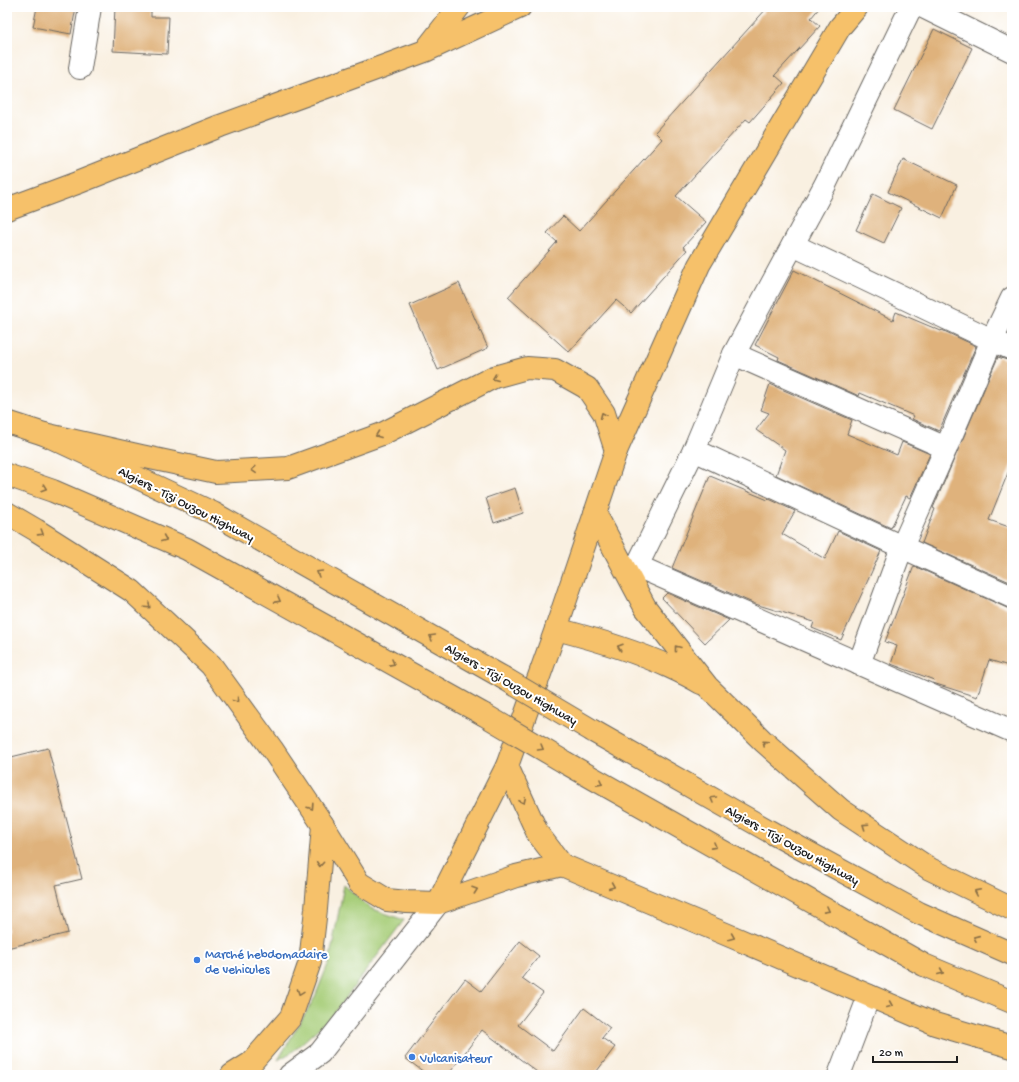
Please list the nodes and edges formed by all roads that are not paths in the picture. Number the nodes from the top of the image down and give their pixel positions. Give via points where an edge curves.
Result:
1 (90, 7) edge
2 (459, 7) edge
3 (520, 7) edge
4 (857, 7) edge
5 (911, 7) edge
6 (923, 7) edge
7 (844, 17) edge
8 (1012, 50) edge
9 (425, 51) junction
10 (80, 68) dead end
11 (7, 209) edge
12 (793, 246) junction
13 (1012, 298) edge
14 (992, 340) junction
15 (1012, 349) edge
16 (734, 354) junction
17 (7, 422) edge
18 (44, 434) junction
19 (946, 448) junction
20 (694, 450) junction
21 (616, 451) junction
22 (7, 476) edge
23 (7, 513) edge
24 (595, 514) junction
25 (902, 547) junction
26 (1012, 597) edge
27 (556, 629) junction
28 (858, 664) junction
29 (707, 686) junction
30 (1012, 731) edge
31 (506, 766) junction
32 (323, 825) junction
33 (562, 865) junction
34 (438, 903) junction
35 (1012, 909) edge
36 (1012, 954) edge
37 (869, 996) junction
38 (1012, 1002) edge
39 (1012, 1047) edge
40 (232, 1075) edge
41 (290, 1075) edge
42 (839, 1075) edge

1 - 10 street
2 - 9 main road
3 - 9 main road
4 - 7 main road
5 - 12 street via 825,186
6 - 8 street
7 - 21 main road via 699,265
9 - 11 main road via 220,126
12 - 14 street
12 - 16 street
13 - 14 street
14 - 15 street
14 - 19 street
16 - 19 street
16 - 20 street
17 - 18 main road, Algiers - Tizi Ouzou Highway
21 -> 18 main road via 604,413 587,388 555,370 527,368 494,377 382,434 288,468 216,472
36 -> 18 main road, Algiers - Tizi Ouzou Highway, bridge via 919,913 776,835 213,513
19 - 25 street
20 - 25 street
20 - 28 street via 637,566
21 - 24 main road
22 -> 38 main road, bridge via 53,491 187,549 924,965
23 -> 32 main road via 132,591 211,665
24 - 27 main road
29 -> 24 main road via 645,607
25 - 26 street
25 - 28 street
29 -> 27 main road via 671,667 634,652
27 - 31 main road
28 - 30 street
35 -> 29 main road via 930,869 841,810 763,741
31 -> 33 main road via 538,834
31 - 34 main road
32 - 34 main road via 359,883 387,900
32 -> 40 main road via 310,962 291,1017 251,1063
34 -> 33 main road via 516,876
33 -> 37 main road
34 - 41 street via 320,1053
37 -> 39 main road via 935,1024
37 - 42 street

